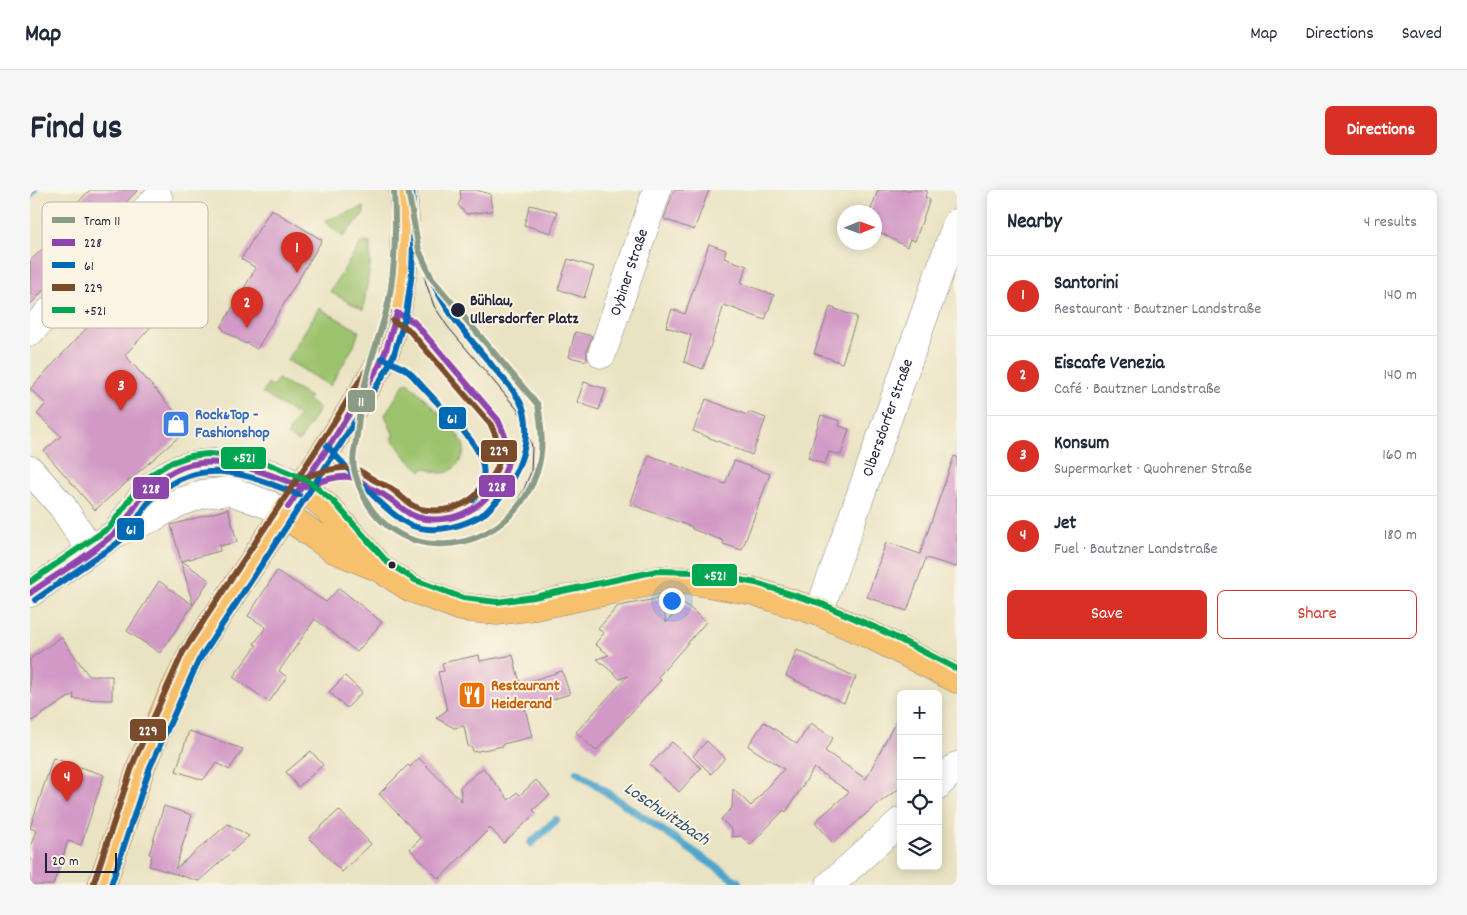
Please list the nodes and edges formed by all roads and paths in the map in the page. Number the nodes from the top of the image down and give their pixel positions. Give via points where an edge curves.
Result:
1 (403, 190) edge
2 (657, 190) edge
3 (158, 197) dead end
4 (153, 202) edge
5 (957, 224) edge
6 (42, 319) edge
7 (30, 332) edge
8 (602, 354) dead end
9 (30, 470) edge
10 (302, 487) junction
11 (284, 514) junction
12 (116, 533) junction
13 (91, 550) junction
14 (381, 569) junction
15 (30, 593) edge
16 (818, 612) junction
17 (957, 679) edge
18 (957, 766) edge
19 (942, 782) edge
20 (897, 825) edge
21 (102, 885) edge
22 (830, 885) edge

1 - 10 main road via 403,271 386,350 375,373
2 - 8 street, Oybiner Straße
3 - 4 street
5 - 16 street, Olbersdorfer Straße
6 - 7 street
9 - 13 street via 62,506
10 - 11 main road
10 - 12 street via 236,464 192,464 158,481 140,498
10 - 14 main road via 328,508
11 - 12 street via 270,505 230,491 203,494
11 - 14 main road via 334,549
11 - 21 main road via 191,656 142,764
12 - 13 street
13 - 15 street
14 - 16 main road via 425,594 462,607 485,610 535,606 659,580 675,580 753,591
16 - 17 main road
18 - 19 street
20 - 22 street

